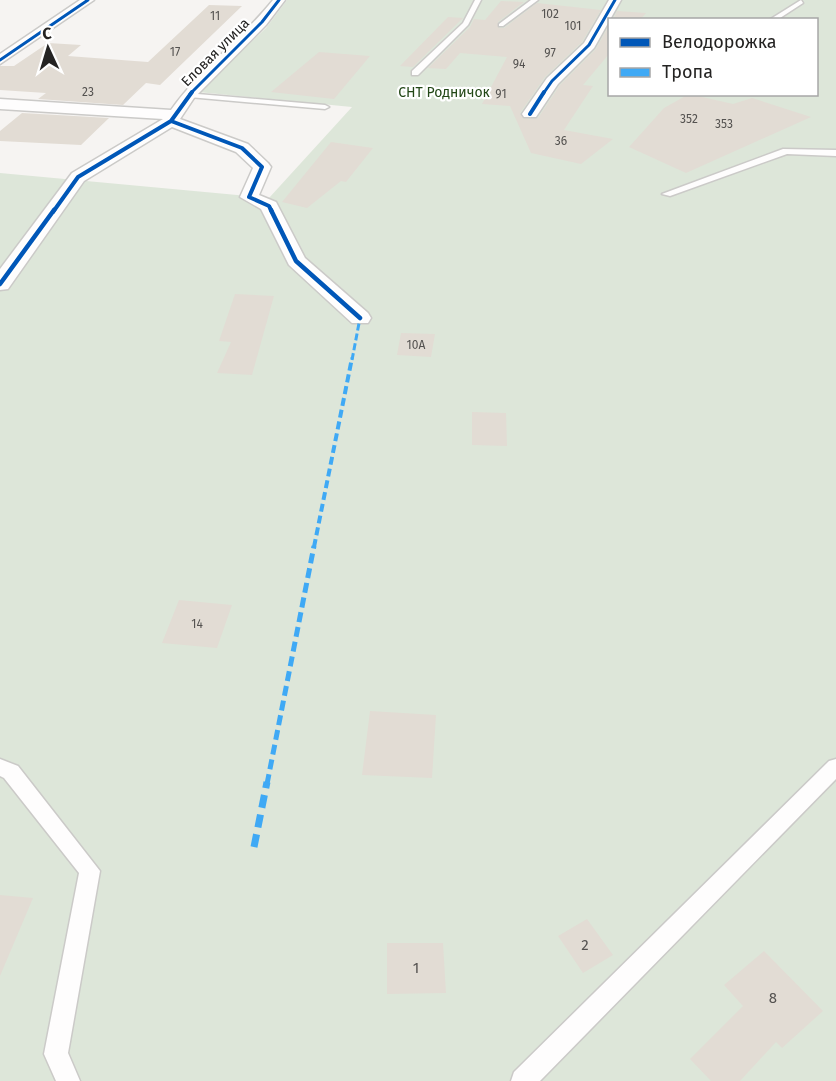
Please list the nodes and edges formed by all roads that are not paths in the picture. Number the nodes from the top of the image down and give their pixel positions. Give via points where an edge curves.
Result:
1 (88, 0) edge
2 (279, 0) edge
3 (478, 0) edge
4 (535, 0) edge
5 (615, 0) edge
6 (785, 0) edge
7 (803, 1) edge
8 (775, 18) edge
9 (501, 24) dead end
10 (0, 60) edge
11 (415, 73) dead end
12 (189, 95) junction
13 (0, 104) edge
14 (325, 107) dead end
15 (530, 114) dead end
16 (173, 118) junction
17 (836, 153) edge
18 (667, 194) dead end
19 (0, 284) edge
20 (360, 318) dead end
21 (0, 767) edge
22 (836, 767) edge
23 (68, 1081) edge
24 (523, 1081) edge

1 - 10 street
2 - 12 street, Еловая улица
3 - 11 lane via 466,24
4 - 9 lane
5 - 15 street via 589,45 552,81
6 - 7 lane
7 - 8 lane
12 - 14 lane
12 - 16 street, Еловая улица
13 - 16 street
16 - 19 street via 78,177
16 - 20 street via 242,148 262,167 249,197 269,207 296,261
17 - 18 lane via 786,151
21 - 23 lane via 11,772 90,871 56,1054
22 - 24 lane

